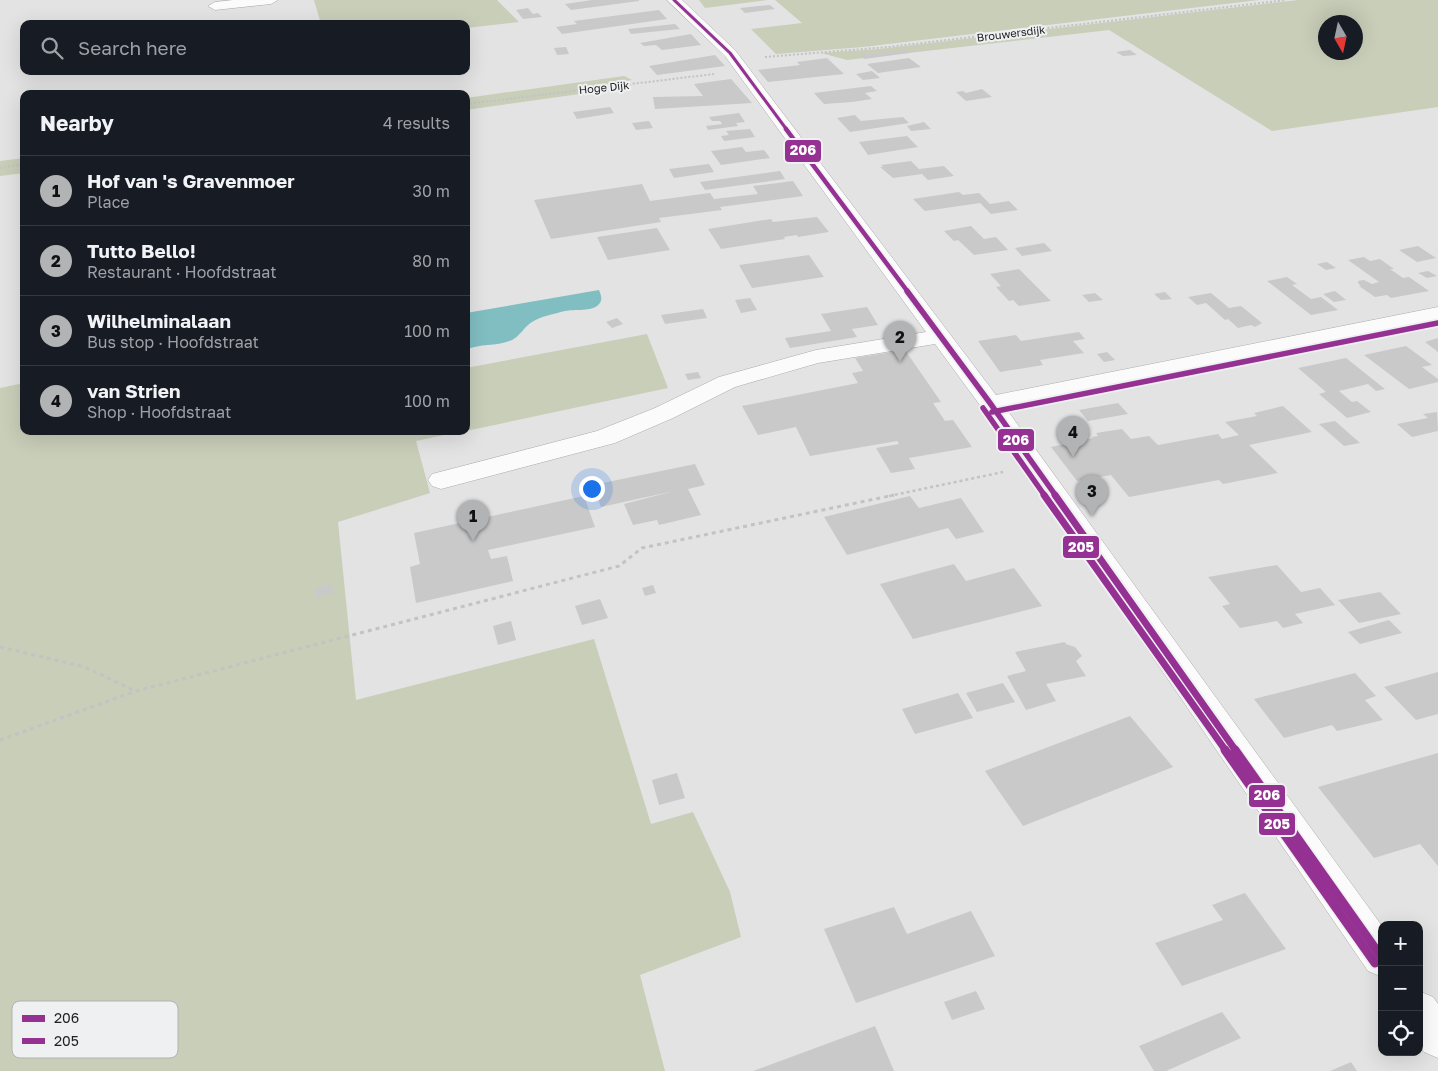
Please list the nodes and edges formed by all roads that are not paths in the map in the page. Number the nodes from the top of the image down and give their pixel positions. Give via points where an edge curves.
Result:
1 (271, 0) edge
2 (674, 0) edge
3 (215, 6) dead end
4 (1438, 314) edge
5 (941, 336) junction
6 (990, 403) junction
7 (441, 480) dead end
8 (1378, 952) edge
9 (1423, 1017) edge
10 (1438, 1038) edge

1 - 3 street
2 - 5 street via 730,53
4 - 6 street
5 - 6 street
5 - 7 street via 816,357 728,382 606,437
6 - 8 street
9 - 10 street

